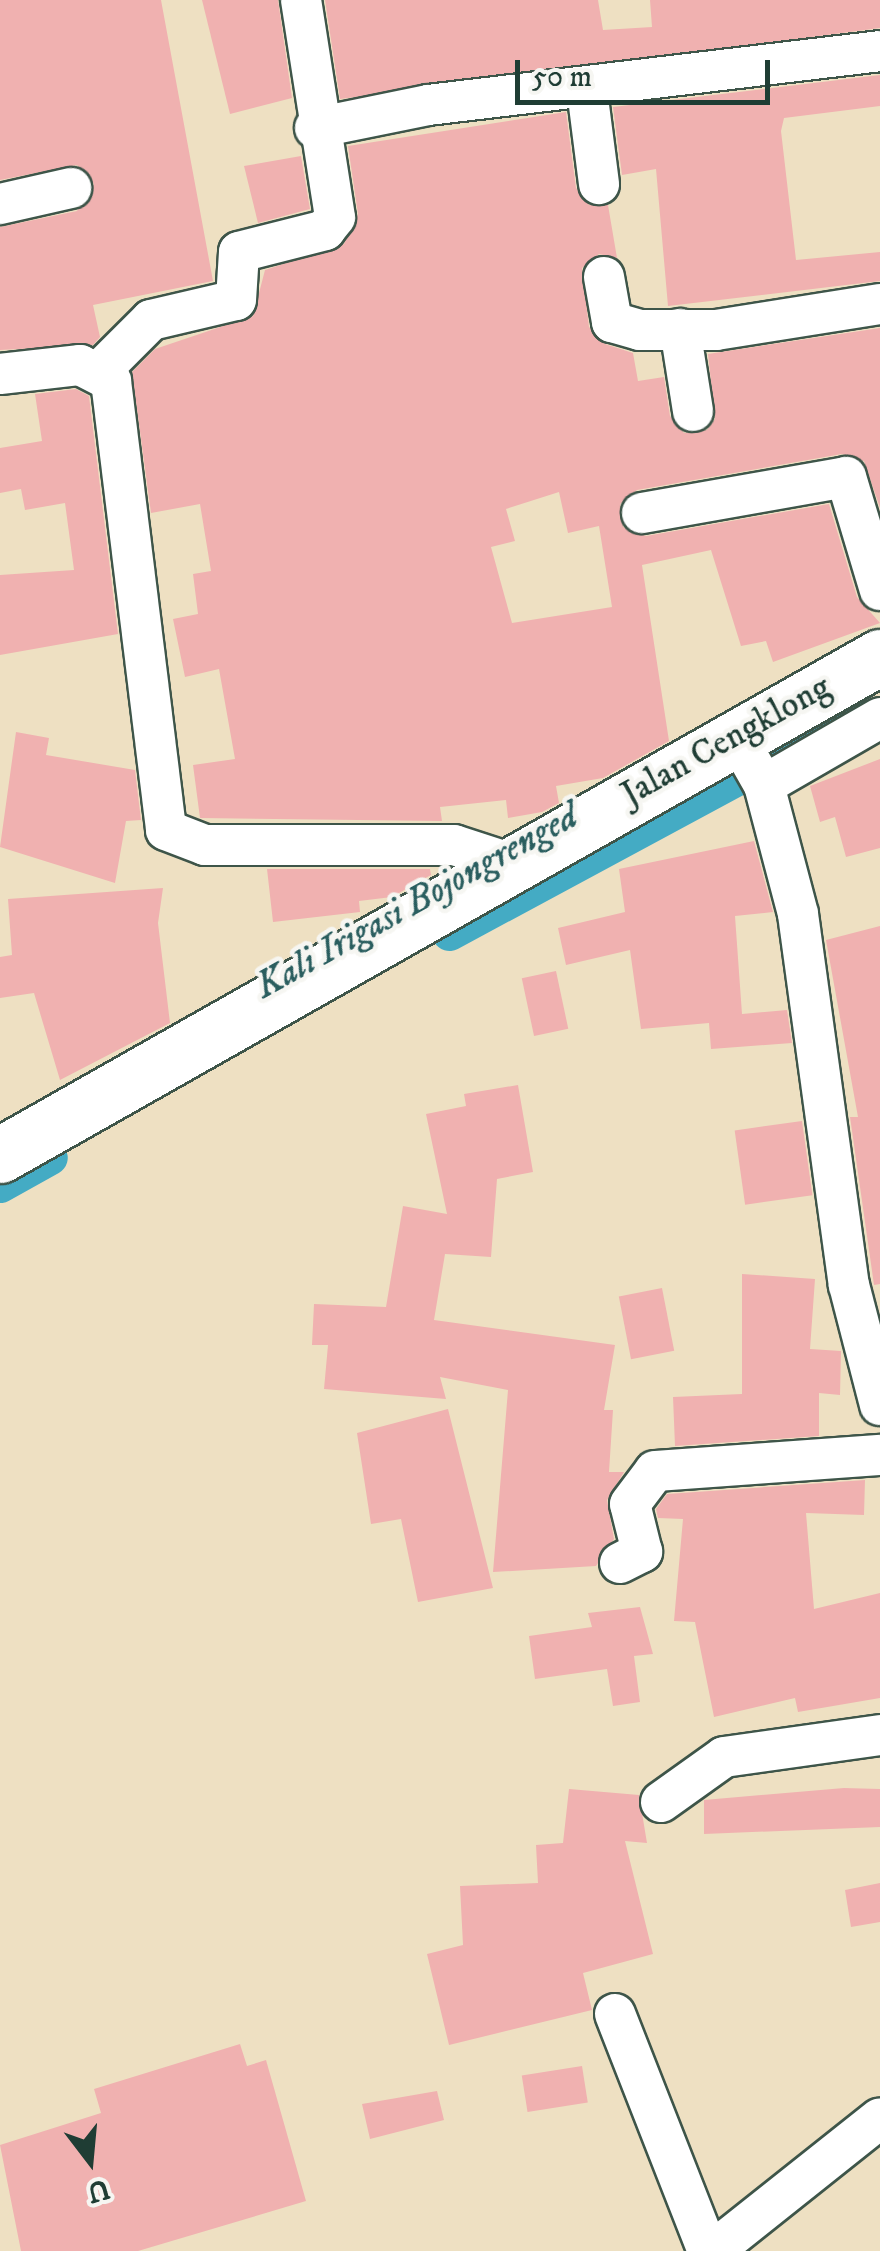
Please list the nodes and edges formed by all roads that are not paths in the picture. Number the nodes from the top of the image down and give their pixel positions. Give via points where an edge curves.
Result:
1 (301, 0) edge
2 (880, 51) edge
3 (587, 90) junction
4 (315, 128) junction
5 (599, 184) dead end
6 (71, 188) dead end
7 (0, 204) edge
8 (604, 277) dead end
9 (880, 304) edge
10 (680, 329) junction
11 (100, 370) junction
12 (0, 374) edge
13 (694, 411) dead end
14 (642, 513) dead end
15 (880, 590) edge
16 (880, 657) edge
17 (880, 718) edge
18 (749, 760) junction
19 (506, 862) junction
20 (0, 1155) edge
21 (864, 1283) edge
22 (880, 1405) edge
23 (880, 1454) edge
24 (620, 1564) dead end
25 (880, 1735) edge
26 (660, 1802) dead end
27 (615, 2014) dead end
28 (880, 2118) edge
29 (711, 2251) edge

1 - 4 street
2 - 3 street
3 - 4 street via 428,105
3 - 5 street
4 - 11 street via 335,217 324,230 239,252 236,300 151,320
6 - 7 street
8 - 10 street via 612,322
9 - 10 street
10 - 13 street
11 - 12 street
11 - 19 street via 116,400 166,830 205,846 454,845
14 - 15 street via 846,476
16 - 18 main road, Jalan Cengklong
17 - 18 street
18 - 19 main road, Jalan Cengklong
18 - 21 street via 798,914
19 - 20 main road, Jalan Cengklong
21 - 22 street
23 - 24 street via 656,1472 630,1504 642,1552
25 - 26 street via 724,1756
27 - 29 street
28 - 29 street

